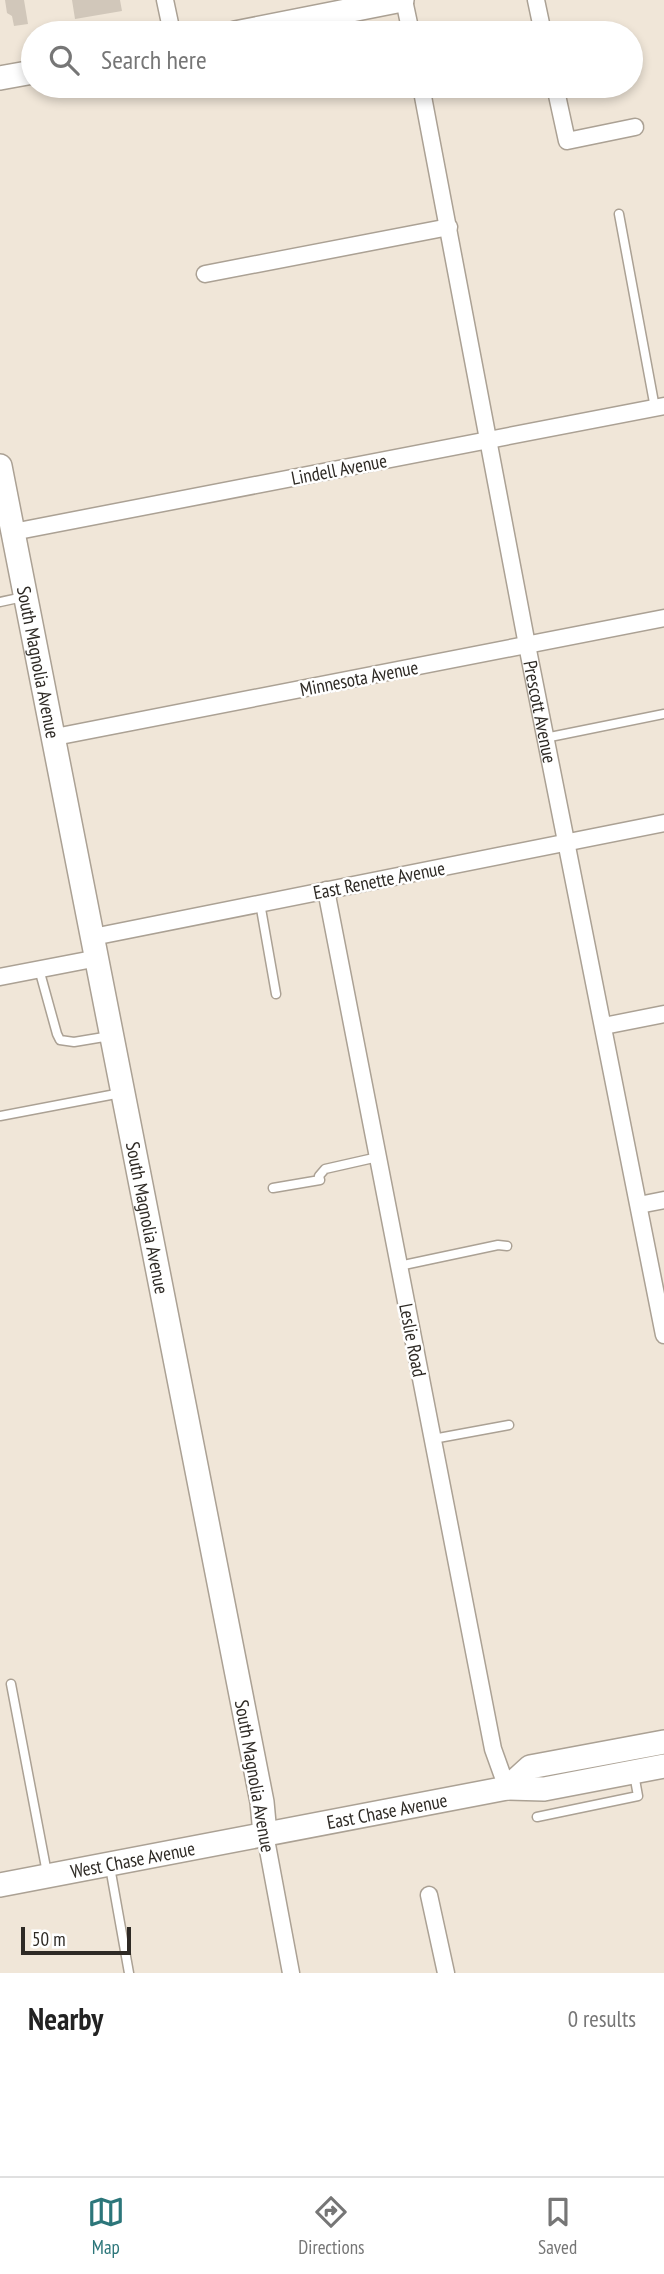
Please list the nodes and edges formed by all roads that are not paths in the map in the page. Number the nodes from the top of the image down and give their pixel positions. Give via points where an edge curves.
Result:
1 (165, 0) edge
2 (536, 0) edge
3 (395, 1) edge
4 (169, 21) edge
5 (295, 21) edge
6 (405, 21) edge
7 (541, 21) edge
8 (21, 74) edge
9 (0, 78) edge
10 (423, 98) edge
11 (558, 98) edge
12 (635, 127) dead end
13 (619, 214) dead end
14 (449, 227) junction
15 (205, 274) dead end
16 (660, 407) edge
17 (488, 440) junction
18 (0, 466) edge
19 (13, 533) junction
20 (26, 597) junction
21 (0, 602) edge
22 (664, 618) edge
23 (527, 645) junction
24 (664, 714) edge
25 (55, 737) junction
26 (545, 738) junction
27 (664, 823) edge
28 (567, 842) junction
29 (326, 890) junction
30 (260, 903) junction
31 (95, 947) junction
32 (38, 970) junction
33 (0, 977) edge
34 (276, 994) dead end
35 (664, 1014) edge
36 (604, 1026) junction
37 (113, 1036) junction
38 (124, 1092) junction
39 (0, 1116) edge
40 (378, 1157) junction
41 (273, 1188) dead end
42 (664, 1200) edge
43 (639, 1205) junction
44 (507, 1246) dead end
45 (399, 1266) junction
46 (664, 1335) edge
47 (509, 1425) dead end
48 (433, 1439) junction
49 (11, 1684) dead end
50 (664, 1742) edge
51 (664, 1766) edge
52 (633, 1772) junction
53 (507, 1788) junction
54 (537, 1817) dead end
55 (265, 1834) junction
56 (109, 1864) junction
57 (48, 1876) junction
58 (0, 1885) edge
59 (429, 1895) dead end
60 (129, 1973) edge
61 (291, 1973) edge
62 (446, 1973) edge

1 - 4 street
2 - 7 street
3 - 5 main road
3 - 6 street
8 - 9 main road
10 - 14 street, Prescott Avenue
11 - 12 street via 567,141
13 - 16 lane
14 - 15 street
14 - 17 street, Prescott Avenue
16 - 17 street, Lindell Avenue
17 - 19 street, Lindell Avenue
17 - 23 street, Prescott Avenue
18 - 19 main road, South Magnolia Avenue
19 - 20 main road, South Magnolia Avenue
20 - 21 lane
20 - 25 main road, South Magnolia Avenue
22 - 23 street, Minnesota Avenue
23 - 25 street, Minnesota Avenue
23 - 26 street, Prescott Avenue
24 - 26 lane
25 - 31 main road, South Magnolia Avenue
26 - 28 street, Prescott Avenue
27 - 28 street, East Renette Avenue
28 - 29 street, East Renette Avenue
28 - 36 street, Prescott Avenue
29 - 30 street, East Renette Avenue
29 - 40 street, Leslie Road
30 - 31 street, East Renette Avenue
30 - 34 lane
31 - 32 street, East Renette Avenue
31 - 37 main road, South Magnolia Avenue
32 - 33 street, East Renette Avenue
32 - 37 lane via 60,1040
35 - 36 street
36 - 43 street, Prescott Avenue
37 - 38 main road, South Magnolia Avenue
38 - 39 lane
38 - 55 main road, South Magnolia Avenue
40 - 41 lane via 325,1169 320,1180
40 - 45 street, Leslie Road
42 - 43 street
43 - 46 street, Prescott Avenue
44 - 45 lane
45 - 48 street, Leslie Road
47 - 48 lane
48 - 53 street, Leslie Road via 493,1749
49 - 57 lane
50 - 53 main road, East Chase Avenue via 530,1767
51 - 52 main road, East Chase Avenue
52 - 53 main road, East Chase Avenue via 544,1789
52 - 54 lane via 638,1796
53 - 55 main road, East Chase Avenue
55 - 56 main road, West Chase Avenue
55 - 61 street, South Magnolia Avenue
56 - 57 main road, West Chase Avenue
56 - 60 lane
57 - 58 main road, West Chase Avenue
59 - 62 street

